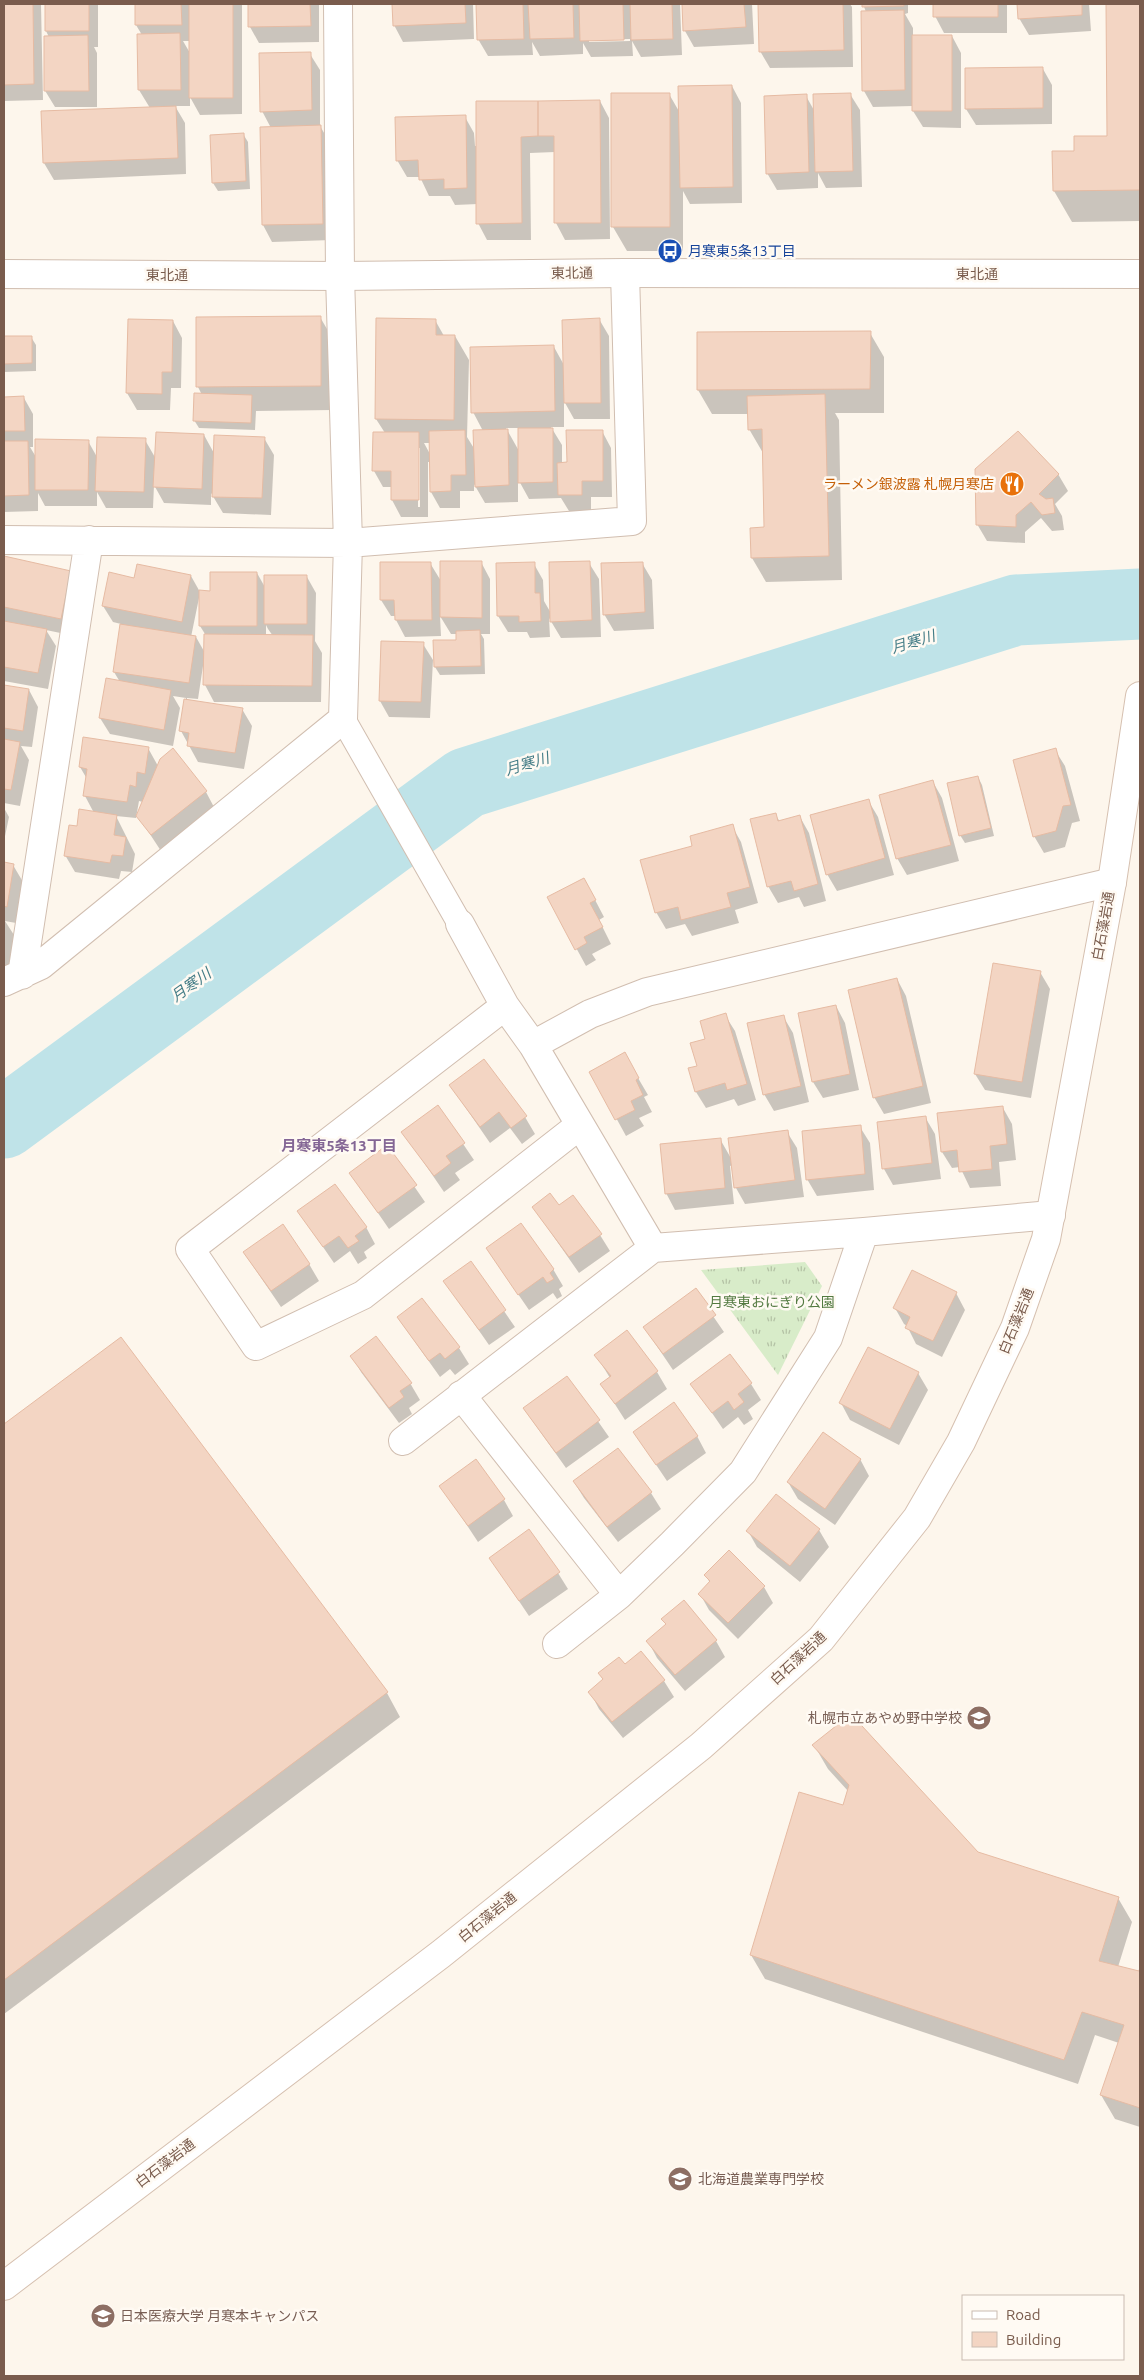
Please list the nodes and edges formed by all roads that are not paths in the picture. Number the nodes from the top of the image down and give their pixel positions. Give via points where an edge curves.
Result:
1 (338, 4) edge
2 (625, 273) junction
3 (4, 274) edge
4 (1140, 274) edge
5 (340, 276) junction
6 (4, 540) edge
7 (89, 540) junction
8 (348, 543) junction
9 (1140, 696) edge
10 (343, 719) junction
11 (1112, 882) junction
12 (460, 924) joint
13 (13, 978) edge
14 (505, 1006) junction
15 (533, 1045) junction
16 (580, 1125) junction
17 (1050, 1214) junction
18 (864, 1232) junction
19 (653, 1248) junction
20 (461, 1395) junction
21 (403, 1441) dead end
22 (619, 1595) junction
23 (557, 1644) dead end
24 (4, 2286) edge

1 - 5 street
2 - 4 street, 東北通
2 - 5 street, 東北通
2 - 8 street via 632,521
3 - 5 street, 東北通
5 - 8 street
6 - 7 street
7 - 8 street
7 - 13 street
8 - 10 street
9 - 11 street, 白石藻岩通
10 - 12 lane
10 - 13 street via 42,965
11 - 15 street via 647,992 590,1014
11 - 17 street, 白石藻岩通
12 - 14 street
14 - 15 street
14 - 16 street via 190,1249 256,1346 363,1295
15 - 16 street
16 - 19 street
17 - 18 street
17 - 24 street, 白石藻岩通 via 1046,1238 1015,1328 961,1442 917,1518 821,1639 701,1746 448,1948
18 - 19 street
18 - 22 street via 828,1338 743,1472
19 - 20 street
20 - 21 street
20 - 22 street
22 - 23 street

